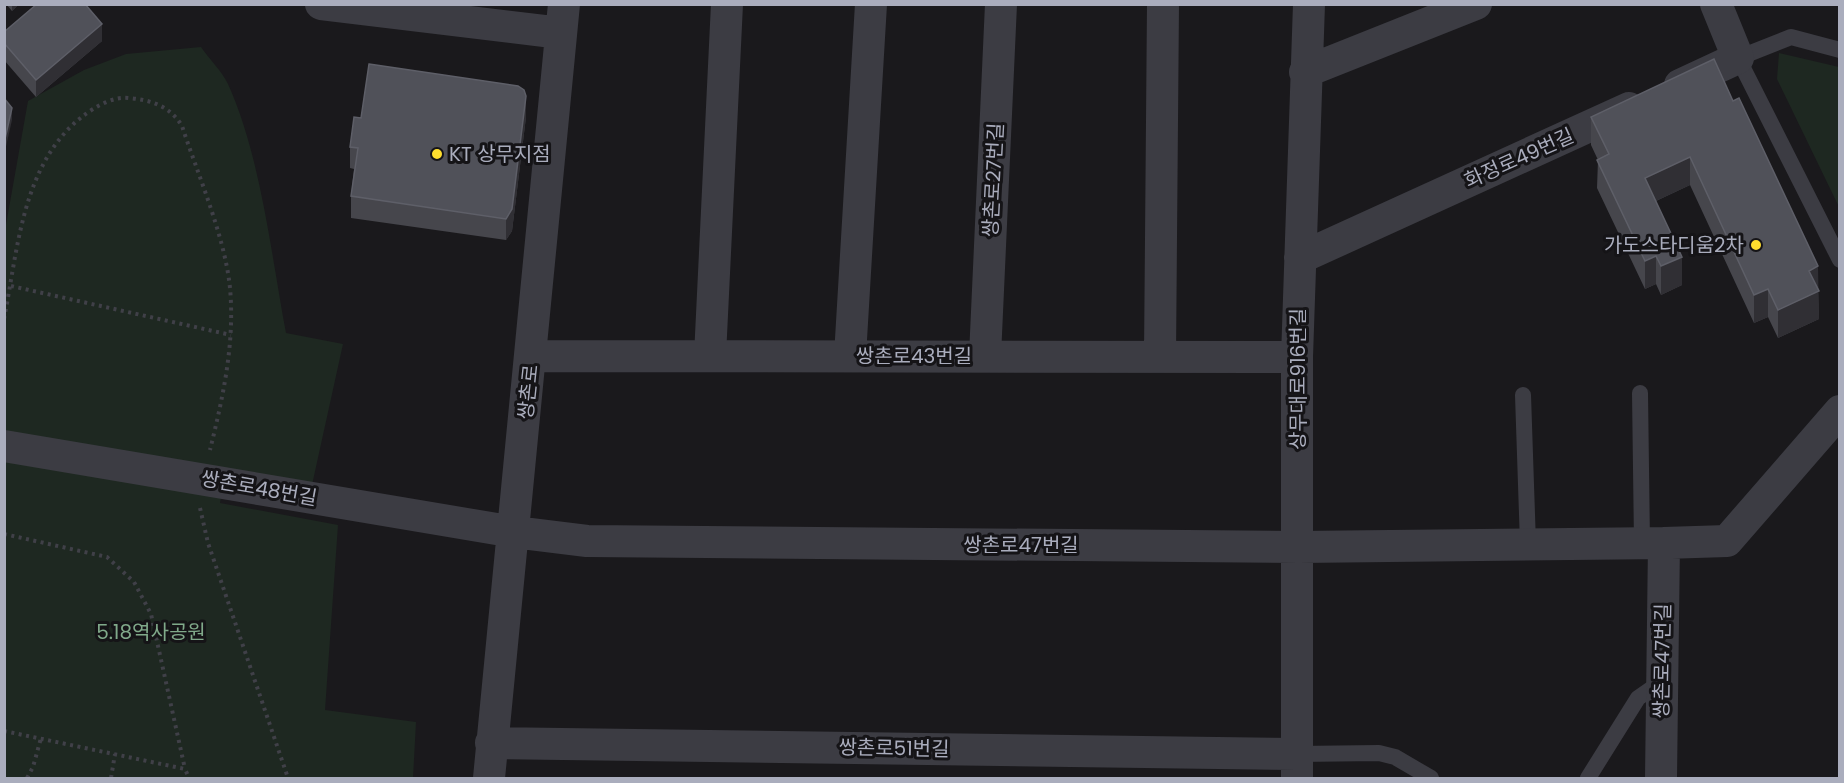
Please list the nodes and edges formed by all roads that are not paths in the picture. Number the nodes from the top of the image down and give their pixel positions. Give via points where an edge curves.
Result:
1 (321, 4) edge
2 (727, 4) edge
3 (871, 4) edge
4 (1001, 4) edge
5 (1163, 4) edge
6 (1309, 4) edge
7 (1476, 4) edge
8 (1716, 4) edge
9 (409, 10) edge
10 (563, 19) edge
11 (1839, 50) edge
12 (1738, 58) junction
13 (1305, 72) junction
14 (1300, 258) junction
15 (1839, 260) edge
16 (531, 356) junction
17 (710, 356) junction
18 (850, 356) junction
19 (985, 356) junction
20 (1160, 356) junction
21 (1297, 357) junction
22 (1640, 393) dead end
23 (1523, 394) dead end
24 (1839, 411) edge
25 (4, 446) edge
26 (514, 532) junction
27 (1653, 543) junction
28 (1528, 544) junction
29 (1299, 547) junction
30 (1661, 682) junction
31 (491, 743) junction
32 (1297, 766) edge
33 (489, 778) edge
34 (1431, 778) edge
35 (1588, 778) edge
36 (1661, 778) edge

1 - 9 street
2 - 17 street
3 - 18 street
4 - 19 street, 쌍촌로27번길
5 - 20 street
6 - 13 street, 상무대로916번길
7 - 13 street
8 - 12 street
9 - 10 street
10 - 16 street, 쌍촌로
11 - 12 lane via 1791,37
12 - 14 street, 화정로49번길
12 - 15 lane
13 - 14 street, 상무대로916번길
14 - 21 street, 상무대로916번길
16 - 17 street, 쌍촌로43번길
16 - 26 street, 쌍촌로
17 - 18 street, 쌍촌로43번길
18 - 19 street, 쌍촌로43번길
19 - 20 street, 쌍촌로43번길
20 - 21 street, 쌍촌로43번길
21 - 29 street, 상무대로916번길
22 - 27 lane, 쌍촌로47번길
23 - 28 lane
24 - 27 street, 쌍촌로47번길 via 1727,541
25 - 26 street, 쌍촌로48번길
26 - 29 street, 쌍촌로47번길 via 587,541
26 - 31 street, 쌍촌로
27 - 28 street, 쌍촌로47번길
27 - 30 street, 쌍촌로47번길
28 - 29 street, 쌍촌로47번길
29 - 32 street, 상무대로916번길
30 - 35 lane via 1638,698
30 - 36 street, 쌍촌로47번길
31 - 32 street, 쌍촌로51번길
31 - 33 street, 쌍촌로
32 - 34 lane via 1378,753 1395,757

